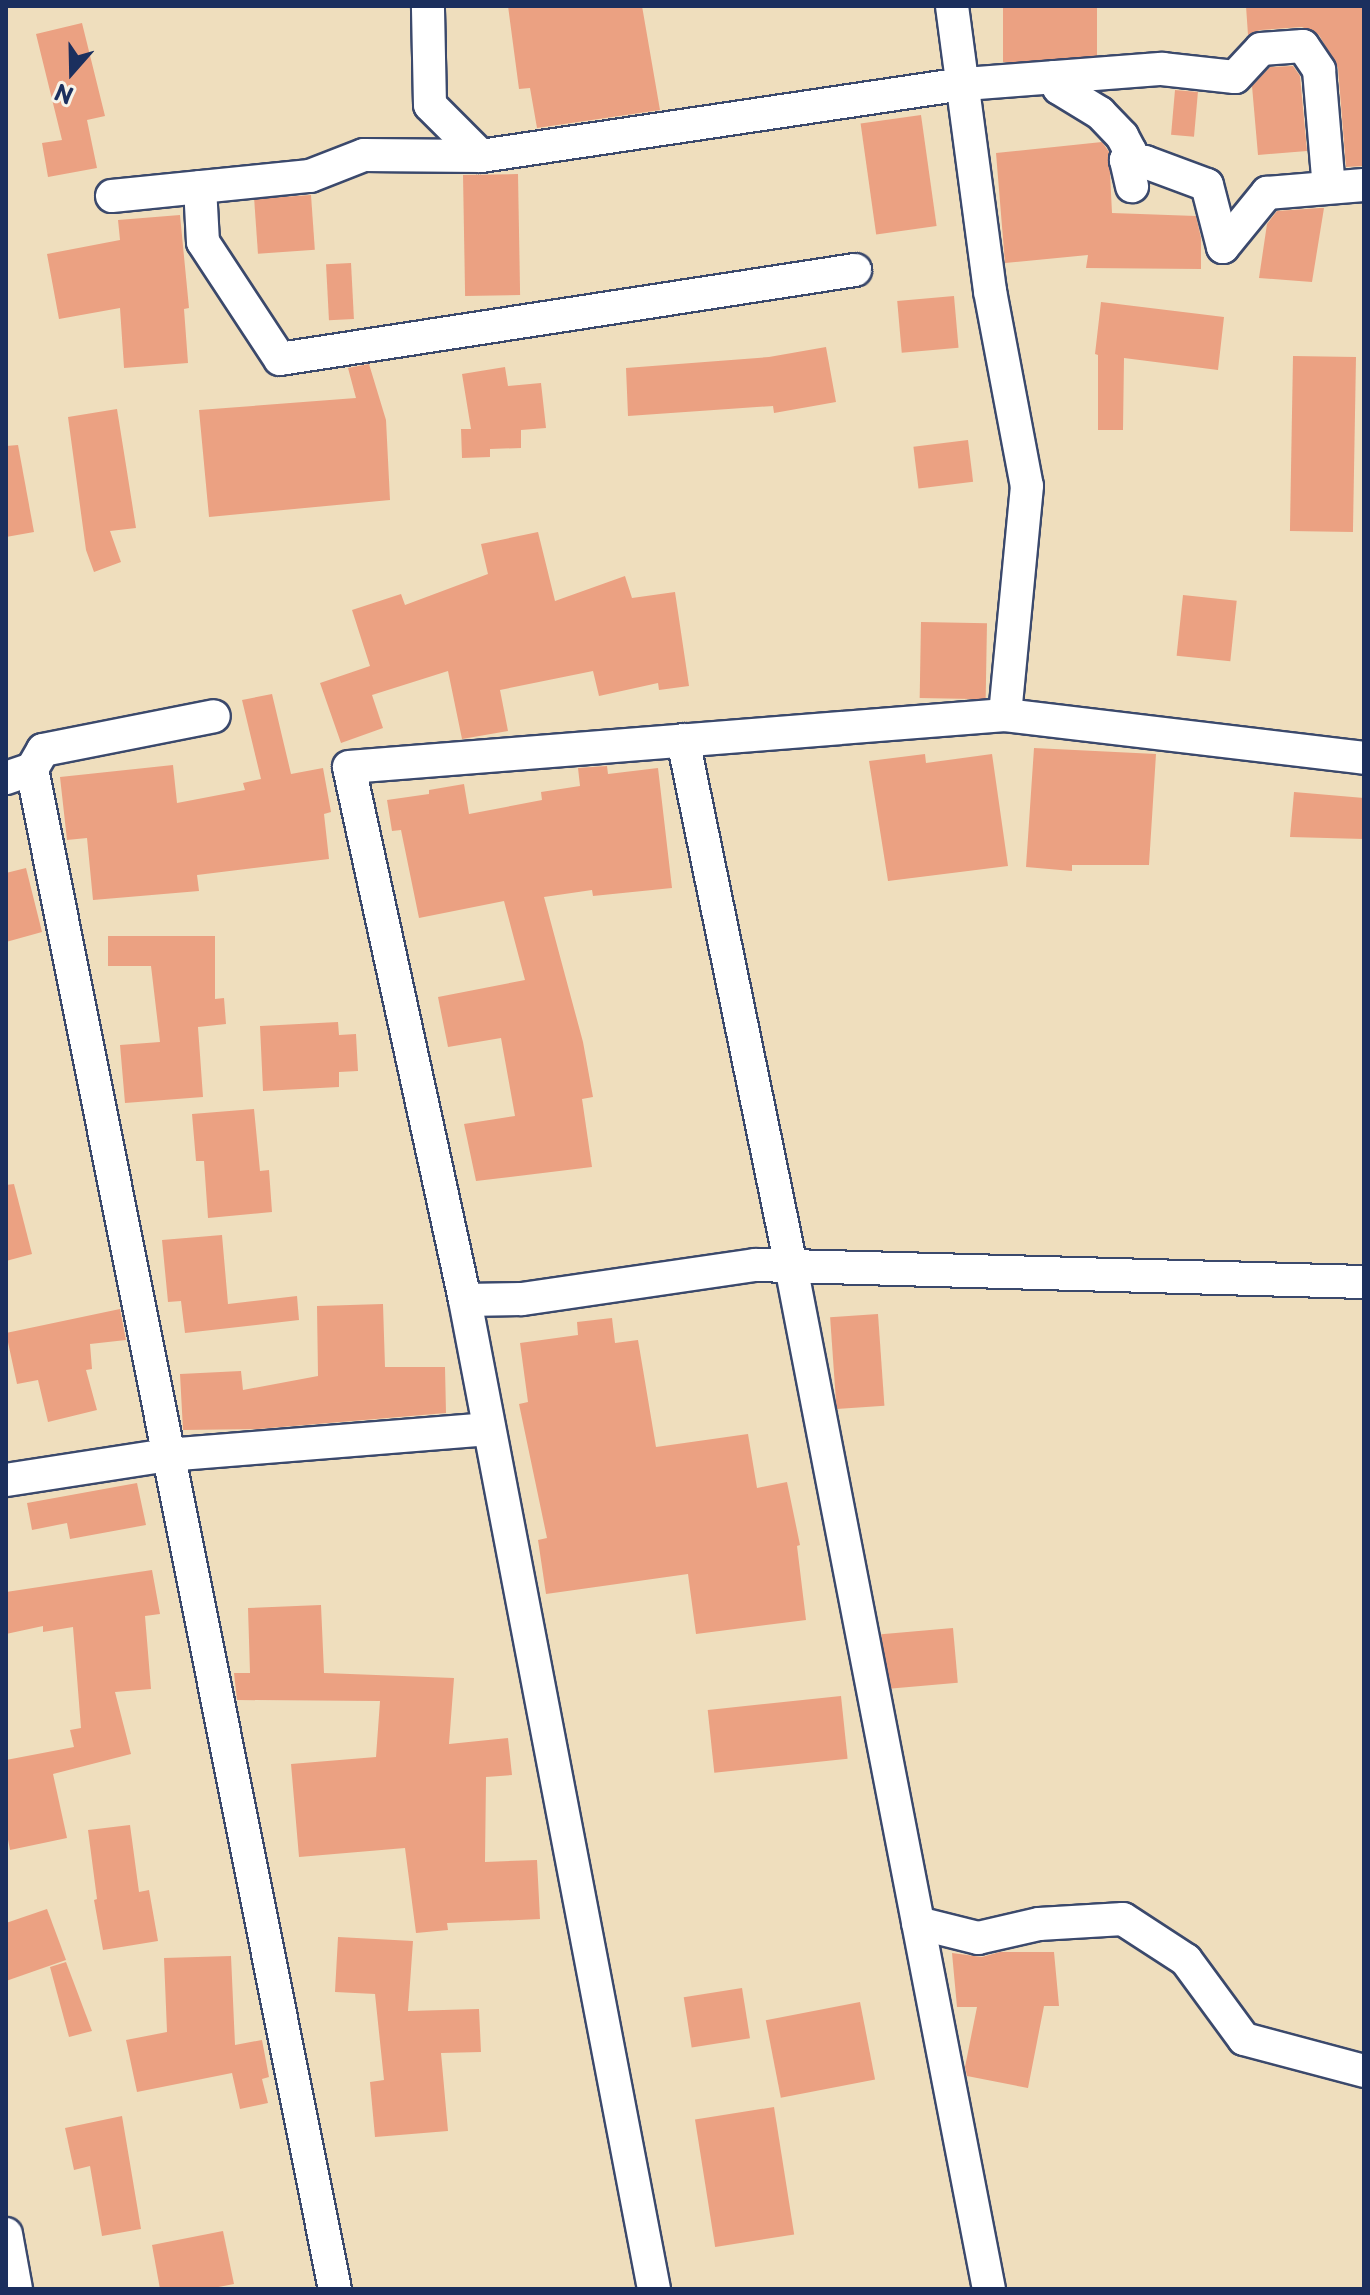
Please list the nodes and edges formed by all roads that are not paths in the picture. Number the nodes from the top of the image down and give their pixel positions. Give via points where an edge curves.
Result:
1 (428, 6) edge
2 (952, 6) edge
3 (1054, 77) junction
4 (965, 84) junction
5 (481, 156) junction
6 (1267, 176) dead end
7 (200, 187) junction
8 (1341, 188) edge
9 (112, 196) dead end
10 (855, 270) dead end
11 (1005, 715) junction
12 (214, 716) dead end
13 (683, 740) junction
14 (1364, 758) edge
15 (19, 774) edge
16 (791, 1266) junction
17 (1364, 1282) edge
18 (465, 1300) junction
19 (489, 1429) junction
20 (167, 1455) junction
21 (6, 1480) edge
22 (918, 1923) junction
23 (1364, 2071) edge
24 (6, 2234) edge
25 (16, 2289) edge
26 (335, 2289) edge
27 (654, 2289) edge
28 (989, 2289) edge

1 - 5 street via 430,105
2 - 4 street
3 - 4 street
3 - 8 street via 1162,69 1235,77 1261,49 1303,46 1319,70
3 - 8 street via 1059,88 1100,113 1122,136 1130,151 1129,173 1145,162 1207,185 1223,247 1267,193
4 - 5 street
4 - 11 street via 990,291 1027,486
5 - 7 street via 364,155 310,176
6 - 8 street
7 - 9 street
7 - 10 street via 203,242 280,359
11 - 13 street
11 - 14 street
12 - 15 street via 43,750
13 - 16 street
13 - 18 street via 349,767
15 - 20 street
16 - 17 street
16 - 18 street via 755,1265 522,1299
16 - 22 street
18 - 19 street
19 - 20 street
19 - 27 street
20 - 21 street
20 - 26 street
22 - 23 street via 978,1938 1039,1924 1123,1919 1186,1960 1244,2039
22 - 28 street
24 - 25 street

